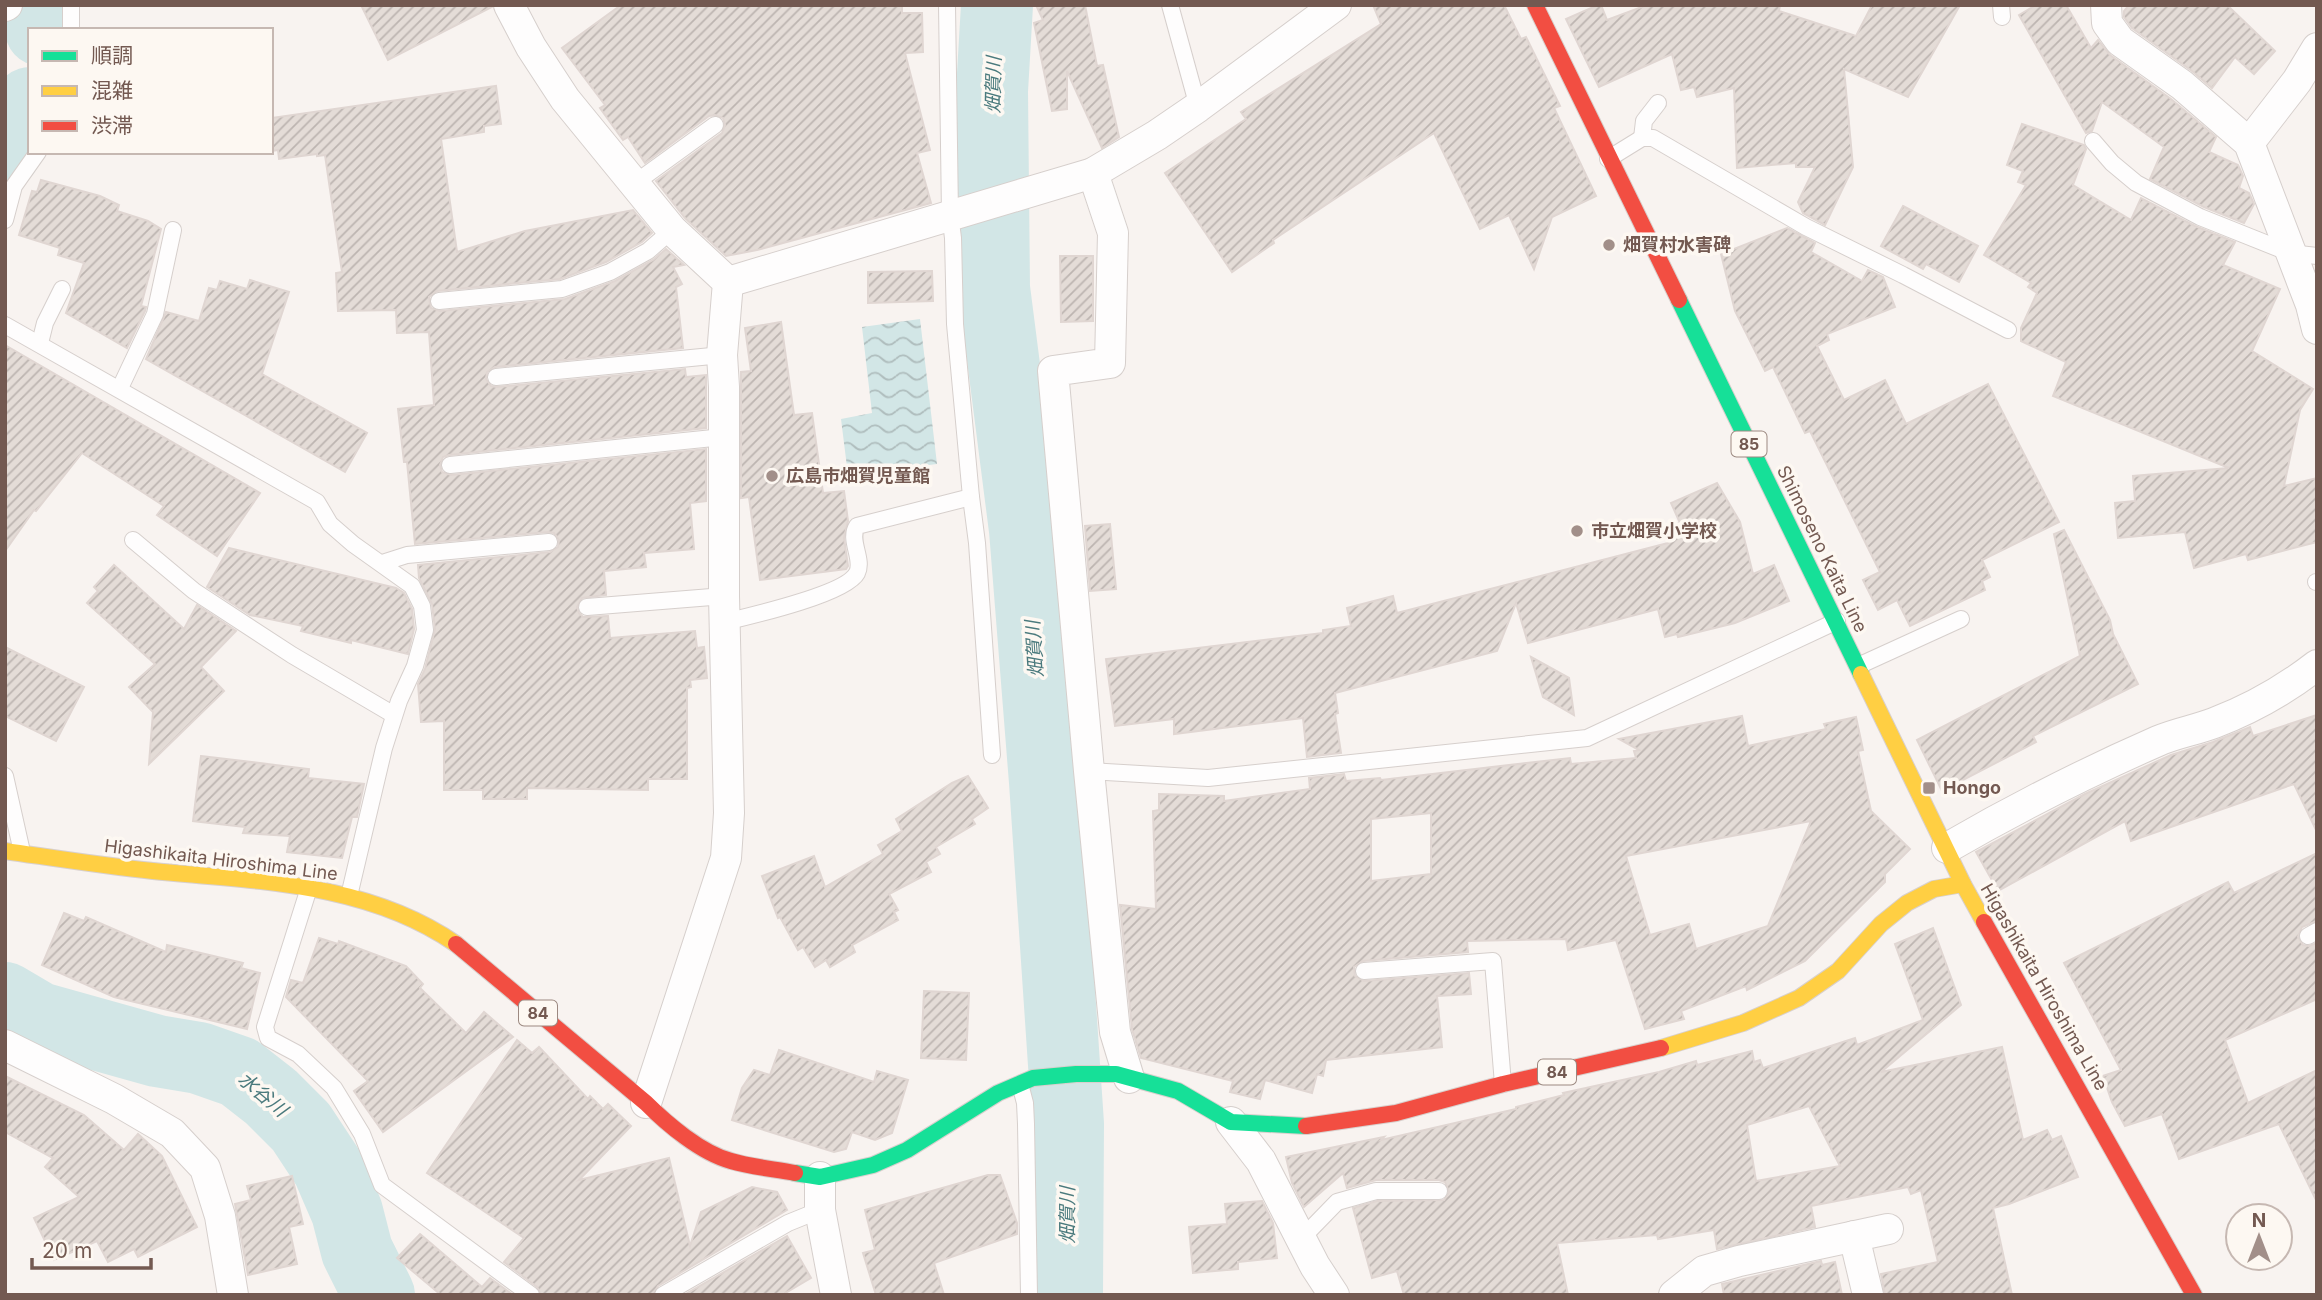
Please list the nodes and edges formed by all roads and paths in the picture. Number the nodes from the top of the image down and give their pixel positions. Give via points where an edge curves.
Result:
1 (71, 5) edge
2 (509, 5) edge
3 (947, 5) edge
4 (1171, 5) edge
5 (1336, 5) edge
6 (1535, 5) edge
7 (2106, 5) edge
8 (71, 28) edge
9 (2317, 48) edge
10 (1658, 103) dead end
11 (1198, 107) junction
12 (715, 125) dead end
13 (1642, 138) junction
14 (2093, 141) dead end
15 (2249, 144) junction
16 (37, 154) edge
17 (1608, 159) junction
18 (1093, 173) junction
19 (635, 183) junction
20 (954, 214) junction
21 (5, 220) edge
22 (173, 230) dead end
23 (672, 230) junction
24 (2304, 254) edge
25 (728, 282) junction
26 (62, 289) dead end
27 (439, 301) dead end
28 (2315, 316) edge
29 (5, 325) edge
30 (2008, 330) dead end
31 (40, 344) junction
32 (722, 355) junction
33 (496, 376) dead end
34 (120, 388) junction
35 (723, 437) junction
36 (450, 465) dead end
37 (971, 497) junction
38 (133, 540) dead end
39 (549, 542) dead end
40 (382, 563) junction
41 (587, 607) dead end
42 (725, 609) junction
43 (1961, 619) dead end
44 (1837, 621) junction
45 (2317, 665) edge
46 (1858, 666) junction
47 (394, 715) junction
48 (992, 755) dead end
49 (1089, 771) junction
50 (5, 776) edge
51 (1947, 848) junction
52 (5, 852) edge
53 (23, 854) junction
54 (1963, 884) junction
55 (309, 888) junction
56 (348, 896) junction
57 (1364, 971) dead end
58 (5, 1045) edge
59 (1123, 1076) junction
60 (1026, 1081) junction
61 (1503, 1084) junction
62 (646, 1103) junction
63 (1231, 1122) junction
64 (820, 1177) junction
65 (1439, 1191) dead end
66 (820, 1210) junction
67 (1888, 1229) dead end
68 (1854, 1236) junction
69 (1301, 1239) junction
70 (233, 1295) edge
71 (531, 1295) edge
72 (663, 1295) edge
73 (836, 1295) edge
74 (1029, 1295) edge
75 (1334, 1295) edge
76 (1674, 1295) edge
77 (1868, 1295) edge
78 (2194, 1295) edge

1 - 8 lane
2 - 19 street via 565,99
3 - 20 lane
4 - 11 lane
5 - 11 street
6 - 17 main road, Shimoseno Kaita Line / 85
7 - 15 street via 2107,23 2120,41 2182,85
9 - 15 street
10 - 13 lane via 1644,121
11 - 18 street
12 - 19 lane
13 - 17 lane
13 - 30 lane via 1653,138 1806,227
14 - 24 lane via 2136,183 2200,217
15 - 24 street
16 - 21 lane via 14,186
17 - 44 main road, Shimoseno Kaita Line / 85
18 - 20 street
18 - 49 street via 1113,233 1110,363 1053,370
19 - 23 street
20 - 25 street
20 - 37 lane via 955,324
22 - 34 lane via 155,314
23 - 25 street
23 - 27 lane via 648,251 610,272 562,289
24 - 28 street
25 - 32 street
26 - 31 lane
29 - 31 lane
31 - 34 lane
32 - 33 lane
32 - 35 street
34 - 40 lane via 317,502 330,524
35 - 36 lane
35 - 42 street
37 - 42 lane via 857,526 853,532 859,569 855,576 814,598
37 - 48 lane
38 - 47 lane via 205,598
39 - 40 lane via 407,555
40 - 47 lane via 412,586 422,606 425,630
41 - 42 lane
42 - 62 street via 726,858
43 - 46 lane
44 - 46 main road, Shimoseno Kaita Line / 85
44 - 49 lane via 1587,738 1208,778
45 - 51 street via 2245,710 2162,740 2064,784
46 - 51 main road, Shimoseno Kaita Line / 85
47 - 56 lane
49 - 59 street
50 - 53 lane
51 - 54 main road, Shimoseno Kaita Line / 85
52 - 53 main road, Higashikaita Hiroshima Line / 84
53 - 55 main road, Higashikaita Hiroshima Line / 84
54 - 61 main road, Higashikaita Hiroshima Line / 84 via 1934,889 1907,903 1838,971 1799,998 1744,1023 1681,1043
54 - 78 main road, Higashikaita Hiroshima Line
55 - 56 main road, Higashikaita Hiroshima Line / 84
55 - 71 lane via 265,1027 268,1038 298,1054 334,1087 362,1134 382,1185
56 - 62 main road, Higashikaita Hiroshima Line / 84 via 431,927 467,952
57 - 61 lane via 1493,961
58 - 70 street via 172,1133 205,1168 220,1216
59 - 60 main road, Higashikaita Hiroshima Line / 84 via 1076,1074
59 - 63 main road, Higashikaita Hiroshima Line / 84 via 1178,1091
60 - 64 main road, Higashikaita Hiroshima Line / 84 via 998,1093 907,1150 873,1165
60 - 74 lane
61 - 63 main road, Higashikaita Hiroshima Line / 84 via 1396,1113 1313,1126
62 - 64 main road, Higashikaita Hiroshima Line / 84 via 693,1142 729,1161
63 - 69 street via 1261,1161
64 - 66 street
65 - 69 lane via 1376,1191 1337,1202
66 - 72 lane via 788,1223
66 - 73 street
67 - 68 street
68 - 76 street via 1703,1271
68 - 77 street
69 - 75 street

